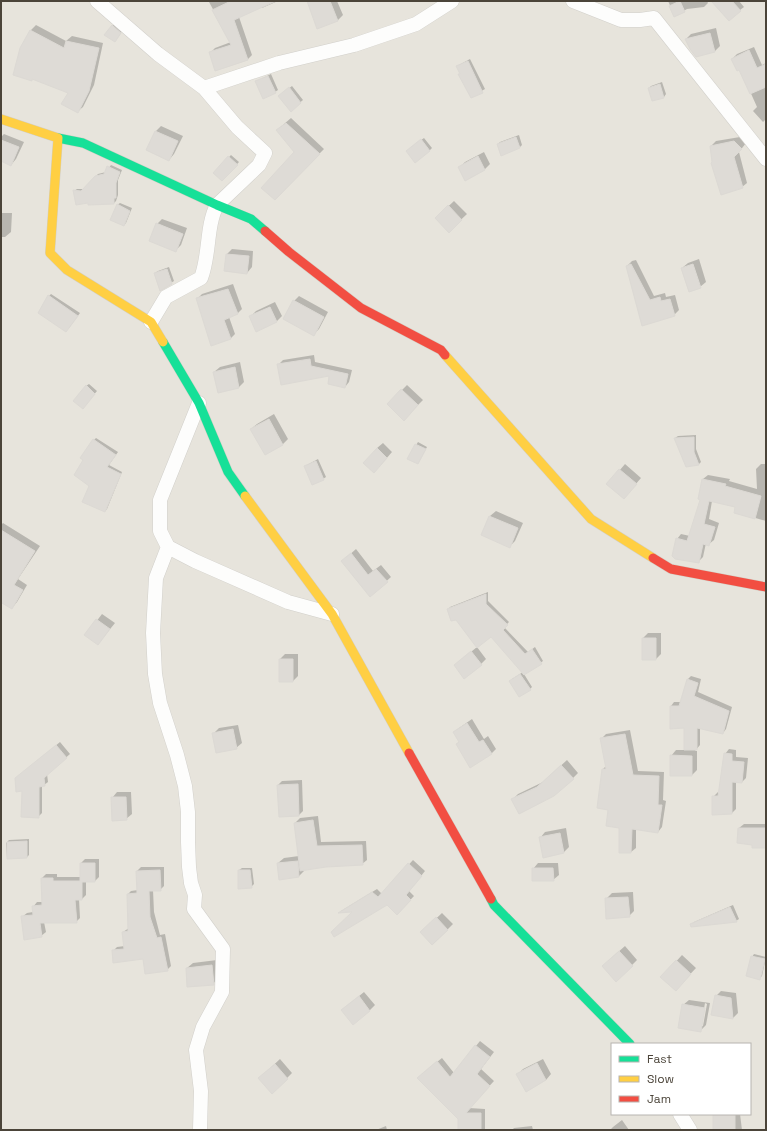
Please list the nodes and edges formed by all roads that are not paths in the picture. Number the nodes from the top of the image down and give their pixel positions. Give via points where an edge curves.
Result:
1 (97, 1) edge
2 (452, 1) edge
3 (573, 1) edge
4 (204, 88) junction
5 (1, 119) edge
6 (58, 138) junction
7 (766, 159) edge
8 (216, 205) junction
9 (150, 322) junction
10 (200, 403) junction
11 (168, 547) junction
12 (766, 587) edge
13 (332, 614) junction
14 (629, 1043) edge
15 (681, 1115) edge
16 (200, 1130) edge
17 (690, 1130) edge

1 - 4 street via 158,54
2 - 4 street via 416,24 354,45 279,63
3 - 7 street via 621,20 654,18
4 - 8 street via 237,127 265,153 259,165
5 - 6 street
6 - 8 street via 84,143
6 - 9 street via 50,253 67,270
8 - 9 street via 212,213 206,265 201,278 166,297
8 - 12 street via 251,219 361,308 441,350 591,519 671,568
9 - 10 street
10 - 11 street via 160,500 160,531
10 - 13 street via 228,472
11 - 13 street via 288,602
11 - 16 street via 156,578 153,633 155,674 160,703 185,786 194,909 223,949 222,992 203,1027 196,1050 201,1091
13 - 14 street via 494,905
15 - 17 street

